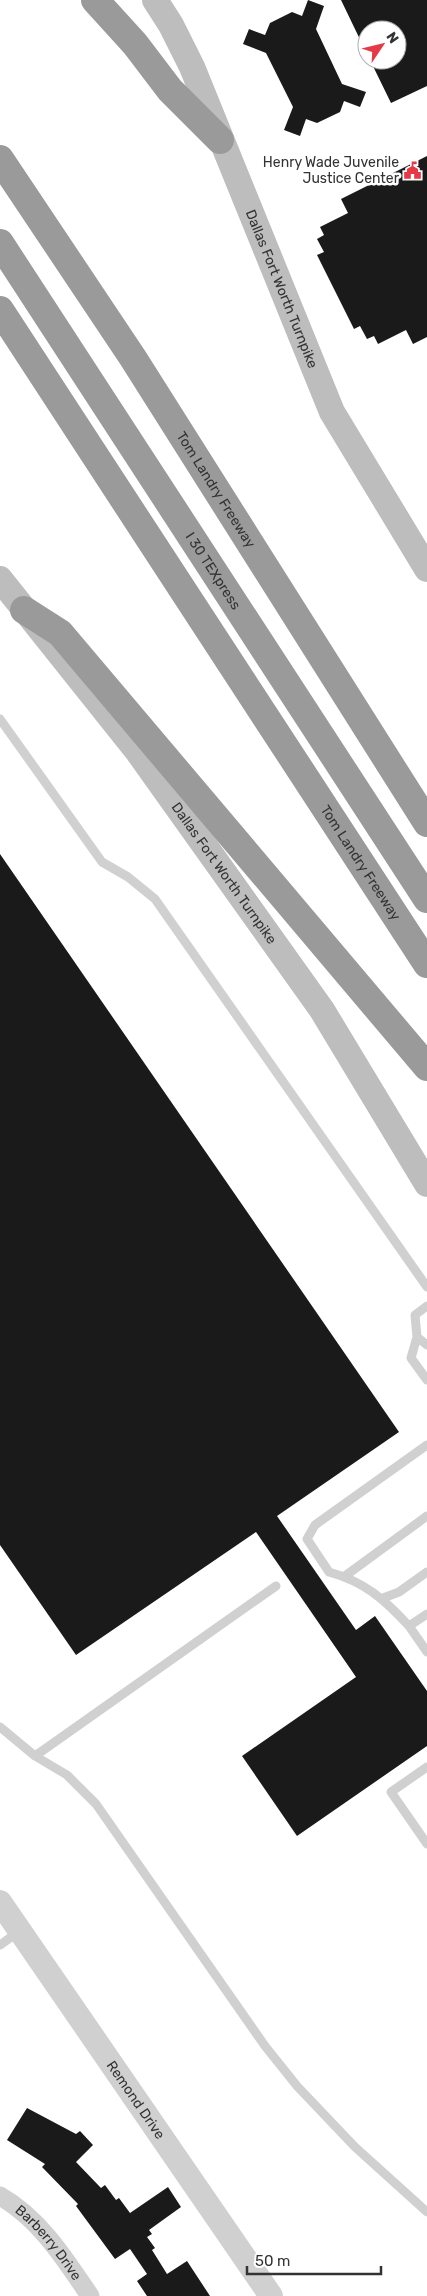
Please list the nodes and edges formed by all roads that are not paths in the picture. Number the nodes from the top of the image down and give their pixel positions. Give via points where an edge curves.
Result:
1 (96, 0) edge
2 (155, 0) edge
3 (220, 140) junction
4 (0, 159) edge
5 (0, 243) edge
6 (0, 310) edge
7 (427, 569) edge
8 (0, 579) edge
9 (24, 610) junction
10 (0, 719) edge
11 (427, 822) edge
12 (427, 899) edge
13 (427, 964) edge
14 (427, 1066) edge
15 (427, 1184) edge
16 (427, 1287) edge
17 (427, 1306) edge
18 (417, 1337) junction
19 (427, 1345) edge
20 (427, 1380) edge
21 (427, 1446) edge
22 (427, 1516) edge
23 (427, 1572) edge
24 (345, 1576) junction
25 (276, 1586) dead end
26 (383, 1598) junction
27 (427, 1614) edge
28 (409, 1626) junction
29 (427, 1652) edge
30 (0, 1727) edge
31 (35, 1756) junction
32 (427, 1767) edge
33 (427, 1844) edge
34 (0, 1902) edge
35 (20, 1931) junction
36 (0, 1945) edge
37 (0, 2196) edge
38 (427, 2212) edge
39 (90, 2296) edge
40 (272, 2296) edge

1 - 3 highway via 170,90
2 - 3 main road, Dallas Fort Worth Turnpike via 192,67
3 - 7 main road, Dallas Fort Worth Turnpike via 332,412
4 - 11 highway, Tom Landry Freeway via 133,358
5 - 12 highway, I 30 TEXpress
6 - 13 highway, Tom Landry Freeway
8 - 9 main road, Dallas Fort Worth Turnpike
9 - 14 highway via 60,632
9 - 15 main road, Dallas Fort Worth Turnpike via 138,752 322,1010
10 - 16 lane via 102,862 128,877 155,899
17 - 18 lane via 415,1315
18 - 19 lane
18 - 20 lane via 411,1358
21 - 24 lane via 315,1525 307,1539 329,1572
22 - 24 lane
23 - 26 lane via 399,1592
24 - 26 lane
25 - 31 lane
26 - 28 lane
27 - 28 lane
28 - 29 lane
30 - 31 lane
31 - 38 lane via 66,1775 96,1804 265,2046 297,2086 355,2147
32 - 33 lane via 391,1792
34 - 35 street, Remond Drive
35 - 36 lane
35 - 40 street, Remond Drive
37 - 39 street, Barberry Drive via 38,2225

